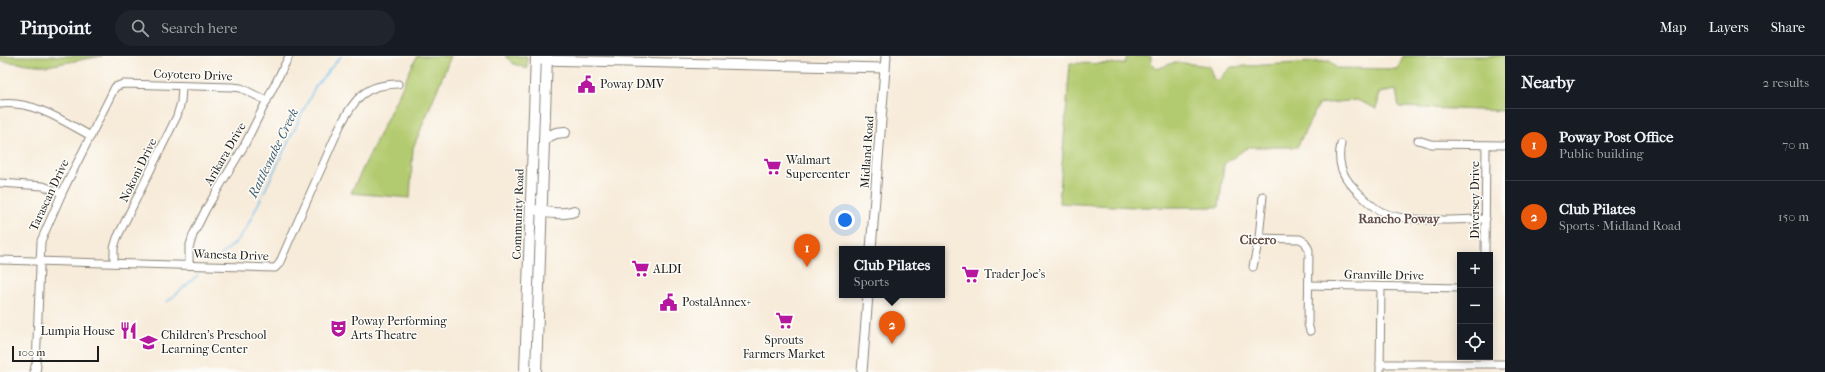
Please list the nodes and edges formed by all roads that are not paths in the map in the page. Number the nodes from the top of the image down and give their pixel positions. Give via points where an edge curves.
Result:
1 (289, 56) edge
2 (886, 56) edge
3 (536, 58) edge
4 (547, 58) edge
5 (885, 68) junction
6 (398, 84) dead end
7 (117, 86) joint
8 (182, 86) junction
9 (267, 101) junction
10 (0, 104) edge
11 (565, 132) dead end
12 (91, 136) junction
13 (533, 137) junction
14 (545, 138) junction
15 (1418, 140) dead end
16 (1341, 144) dead end
17 (1486, 145) junction
18 (1505, 145) edge
19 (0, 183) edge
20 (62, 194) junction
21 (1263, 196) dead end
22 (543, 198) junction
23 (542, 211) junction
24 (1486, 219) junction
25 (529, 230) junction
26 (1259, 238) junction
27 (872, 246) edge
28 (1485, 252) edge
29 (0, 260) edge
30 (39, 262) junction
31 (114, 263) junction
32 (189, 265) junction
33 (529, 266) junction
34 (1253, 267) dead end
35 (540, 274) junction
36 (1309, 285) junction
37 (1381, 287) junction
38 (1457, 288) edge
39 (868, 298) edge
40 (539, 308) junction
41 (1310, 331) dead end
42 (1505, 364) edge
43 (1380, 368) edge
44 (35, 369) edge
45 (525, 372) edge
46 (536, 372) edge
47 (862, 372) edge

1 - 9 street, Arikara Drive
2 - 5 street, Midland Road
3 - 4 street
3 - 13 main road, Community Road
4 - 5 street
4 - 14 main road, Community Road
5 - 27 street, Midland Road
6 - 32 street, Wanesta Drive via 370,88 348,111 278,266 271,268
7 - 8 street, Coyotero Drive
7 - 12 street, Tarascan Drive
8 - 9 street, Coyotero Drive via 235,87
8 - 31 street, Nokoni Drive via 177,116 117,238
9 - 32 street, Arikara Drive via 193,235 189,248
10 - 12 street via 14,102 34,107
11 - 14 main road
12 - 20 street, Tarascan Drive
13 - 23 main road via 537,163 536,207
13 - 25 main road, Community Road
14 - 22 main road, Community Road
15 - 17 street via 1432,144
16 - 24 street via 1341,170 1347,181 1381,212 1408,219
17 - 18 street
17 - 24 street, Diversey Drive
19 - 20 street via 38,185
20 - 30 street, Tarascan Drive via 42,237
21 - 26 street
22 - 23 main road, Community Road
22 - 23 main road via 550,204 574,211
23 - 35 main road, Community Road
24 - 28 street, Diversey Drive
25 - 33 main road, Community Road
25 - 35 main road via 536,233 536,258
26 - 34 street
26 - 36 street via 1300,239 1305,242 1309,250
29 - 30 street, Wanesta Drive
30 - 31 street, Wanesta Drive
30 - 44 street, Tarascan Drive
31 - 32 street, Wanesta Drive
33 - 40 main road via 533,305
33 - 45 main road, Community Road
35 - 40 main road, Community Road
36 - 37 street, Granville Drive
36 - 41 street
37 - 38 street, Granville Drive
37 - 43 street
39 - 47 street
40 - 46 main road, Community Road
42 - 43 street

